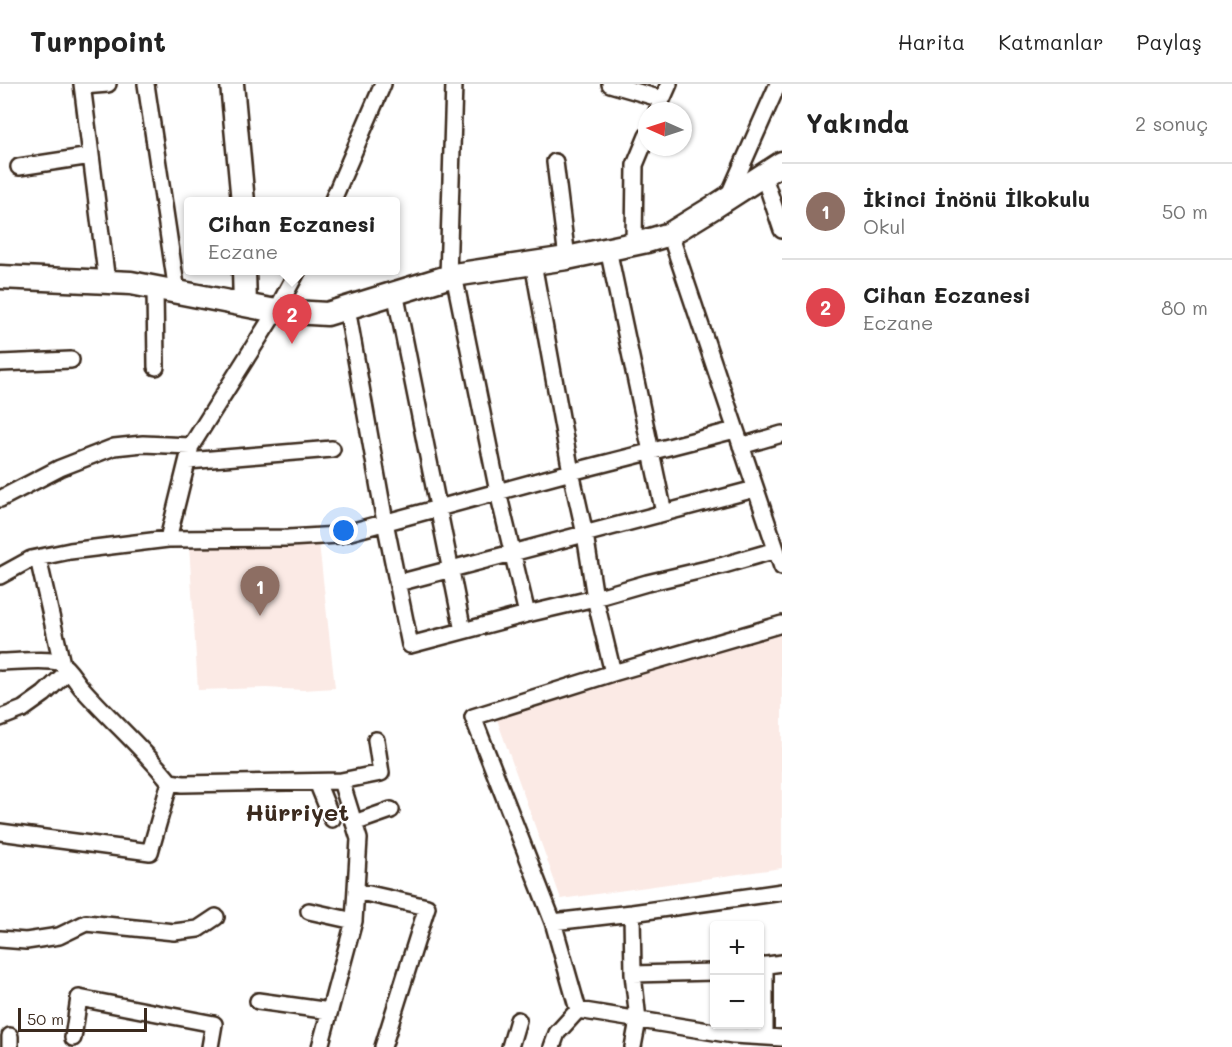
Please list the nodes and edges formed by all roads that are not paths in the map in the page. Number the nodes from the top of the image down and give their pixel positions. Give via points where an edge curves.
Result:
1 (108, 84) edge
2 (146, 84) edge
3 (232, 84) edge
4 (383, 84) edge
5 (454, 84) edge
6 (610, 84) edge
7 (669, 84) edge
8 (778, 84) edge
9 (83, 85) edge
10 (653, 102) edge
11 (661, 102) edge
12 (91, 156) junction
13 (639, 156) edge
14 (555, 162) dead end
15 (19, 167) dead end
16 (773, 169) edge
17 (243, 197) edge
18 (334, 197) edge
19 (727, 199) junction
20 (782, 230) edge
21 (670, 234) junction
22 (634, 244) junction
23 (608, 249) junction
24 (567, 258) junction
25 (533, 263) junction
26 (244, 275) edge
27 (295, 275) edge
28 (451, 276) junction
29 (0, 277) edge
30 (106, 282) junction
31 (166, 290) junction
32 (395, 292) junction
33 (244, 305) junction
34 (347, 308) junction
35 (276, 311) junction
36 (71, 360) dead end
37 (0, 363) edge
38 (156, 367) dead end
39 (735, 430) junction
40 (782, 434) edge
41 (741, 446) junction
42 (332, 449) dead end
43 (650, 452) junction
44 (190, 454) junction
45 (571, 472) junction
46 (755, 489) junction
47 (498, 492) junction
48 (0, 499) edge
49 (438, 508) junction
50 (664, 513) junction
51 (385, 522) junction
52 (585, 534) junction
53 (168, 539) junction
54 (776, 550) junction
55 (513, 553) junction
56 (39, 558) junction
57 (782, 567) edge
58 (451, 569) junction
59 (0, 576) edge
60 (398, 583) junction
61 (595, 598) junction
62 (527, 614) junction
63 (782, 624) edge
64 (463, 631) junction
65 (0, 662) edge
66 (65, 667) junction
67 (613, 673) junction
68 (0, 718) edge
69 (376, 740) dead end
70 (341, 781) junction
71 (170, 782) junction
72 (317, 782) junction
73 (392, 810) dead end
74 (332, 819) dead end
75 (354, 823) junction
76 (0, 832) edge
77 (356, 891) junction
78 (782, 892) edge
79 (309, 912) dead end
80 (632, 914) junction
81 (216, 917) dead end
82 (354, 921) junction
83 (553, 922) junction
84 (0, 939) edge
85 (782, 963) edge
86 (764, 965) edge
87 (710, 972) edge
88 (633, 974) junction
89 (762, 975) edge
90 (258, 1000) dead end
91 (578, 1010) junction
92 (330, 1011) junction
93 (518, 1020) dead end
94 (638, 1020) junction
95 (765, 1036) junction
96 (74, 1038) dead end
97 (782, 1038) edge
98 (731, 1041) edge
99 (210, 1047) edge
100 (320, 1047) edge
101 (383, 1047) edge
102 (510, 1047) edge
103 (552, 1047) edge
104 (633, 1047) edge

1 - 9 street
2 - 31 street
3 - 17 main road
4 - 18 street
5 - 28 street
6 - 10 street
7 - 11 street
8 - 19 street
9 - 12 street
12 - 15 street
12 - 30 street
13 - 22 street via 635,165
14 - 24 street
16 - 19 main road
16 - 20 street
19 - 21 main road
21 - 22 main road
21 - 39 street
22 - 23 main road
23 - 24 main road
23 - 43 street
24 - 25 main road
25 - 28 main road
25 - 45 street
26 - 33 main road
27 - 35 street
28 - 32 main road
28 - 47 street
29 - 30 main road
30 - 31 main road
31 - 33 main road
31 - 38 street
32 - 34 main road
32 - 49 street
33 - 35 main road
34 - 35 main road via 327,314
34 - 51 street
35 - 44 street
36 - 37 street
39 - 41 street
39 - 43 street
40 - 41 street
41 - 46 street
42 - 44 street
43 - 45 street
43 - 50 street
44 - 48 street via 143,444 114,447 60,468
44 - 53 street
45 - 47 street
45 - 52 street
46 - 50 street
46 - 54 street
47 - 49 street
47 - 55 street
49 - 51 street
49 - 58 street
50 - 52 street
51 - 53 street via 339,535
51 - 60 street
52 - 55 street
52 - 61 street
53 - 56 street
54 - 57 street
54 - 61 street
55 - 58 street
55 - 62 street
56 - 59 street
56 - 66 street
58 - 60 street
58 - 64 street
60 - 64 street via 410,645
61 - 62 street
61 - 67 street
62 - 64 street
63 - 67 street
65 - 66 street via 53,662
66 - 68 street via 44,694
66 - 71 street
67 - 83 street via 473,717
69 - 70 street via 381,772
70 - 72 street
70 - 75 street
71 - 72 street
71 - 76 street via 150,852
72 - 74 street
73 - 75 street
75 - 77 street via 359,839
77 - 82 street
77 - 101 street via 427,907
78 - 80 street
79 - 82 street
80 - 83 street
80 - 88 street
81 - 84 street via 198,929 174,932 86,923 59,936 26,942
82 - 92 street
83 - 91 street
85 - 86 street
87 - 88 street
88 - 94 street
89 - 95 street
90 - 92 street
91 - 94 street
91 - 103 street via 556,1033
92 - 100 street
93 - 102 street
94 - 98 street
94 - 104 street
95 - 97 street
95 - 98 street
96 - 99 street via 79,998 214,1024

